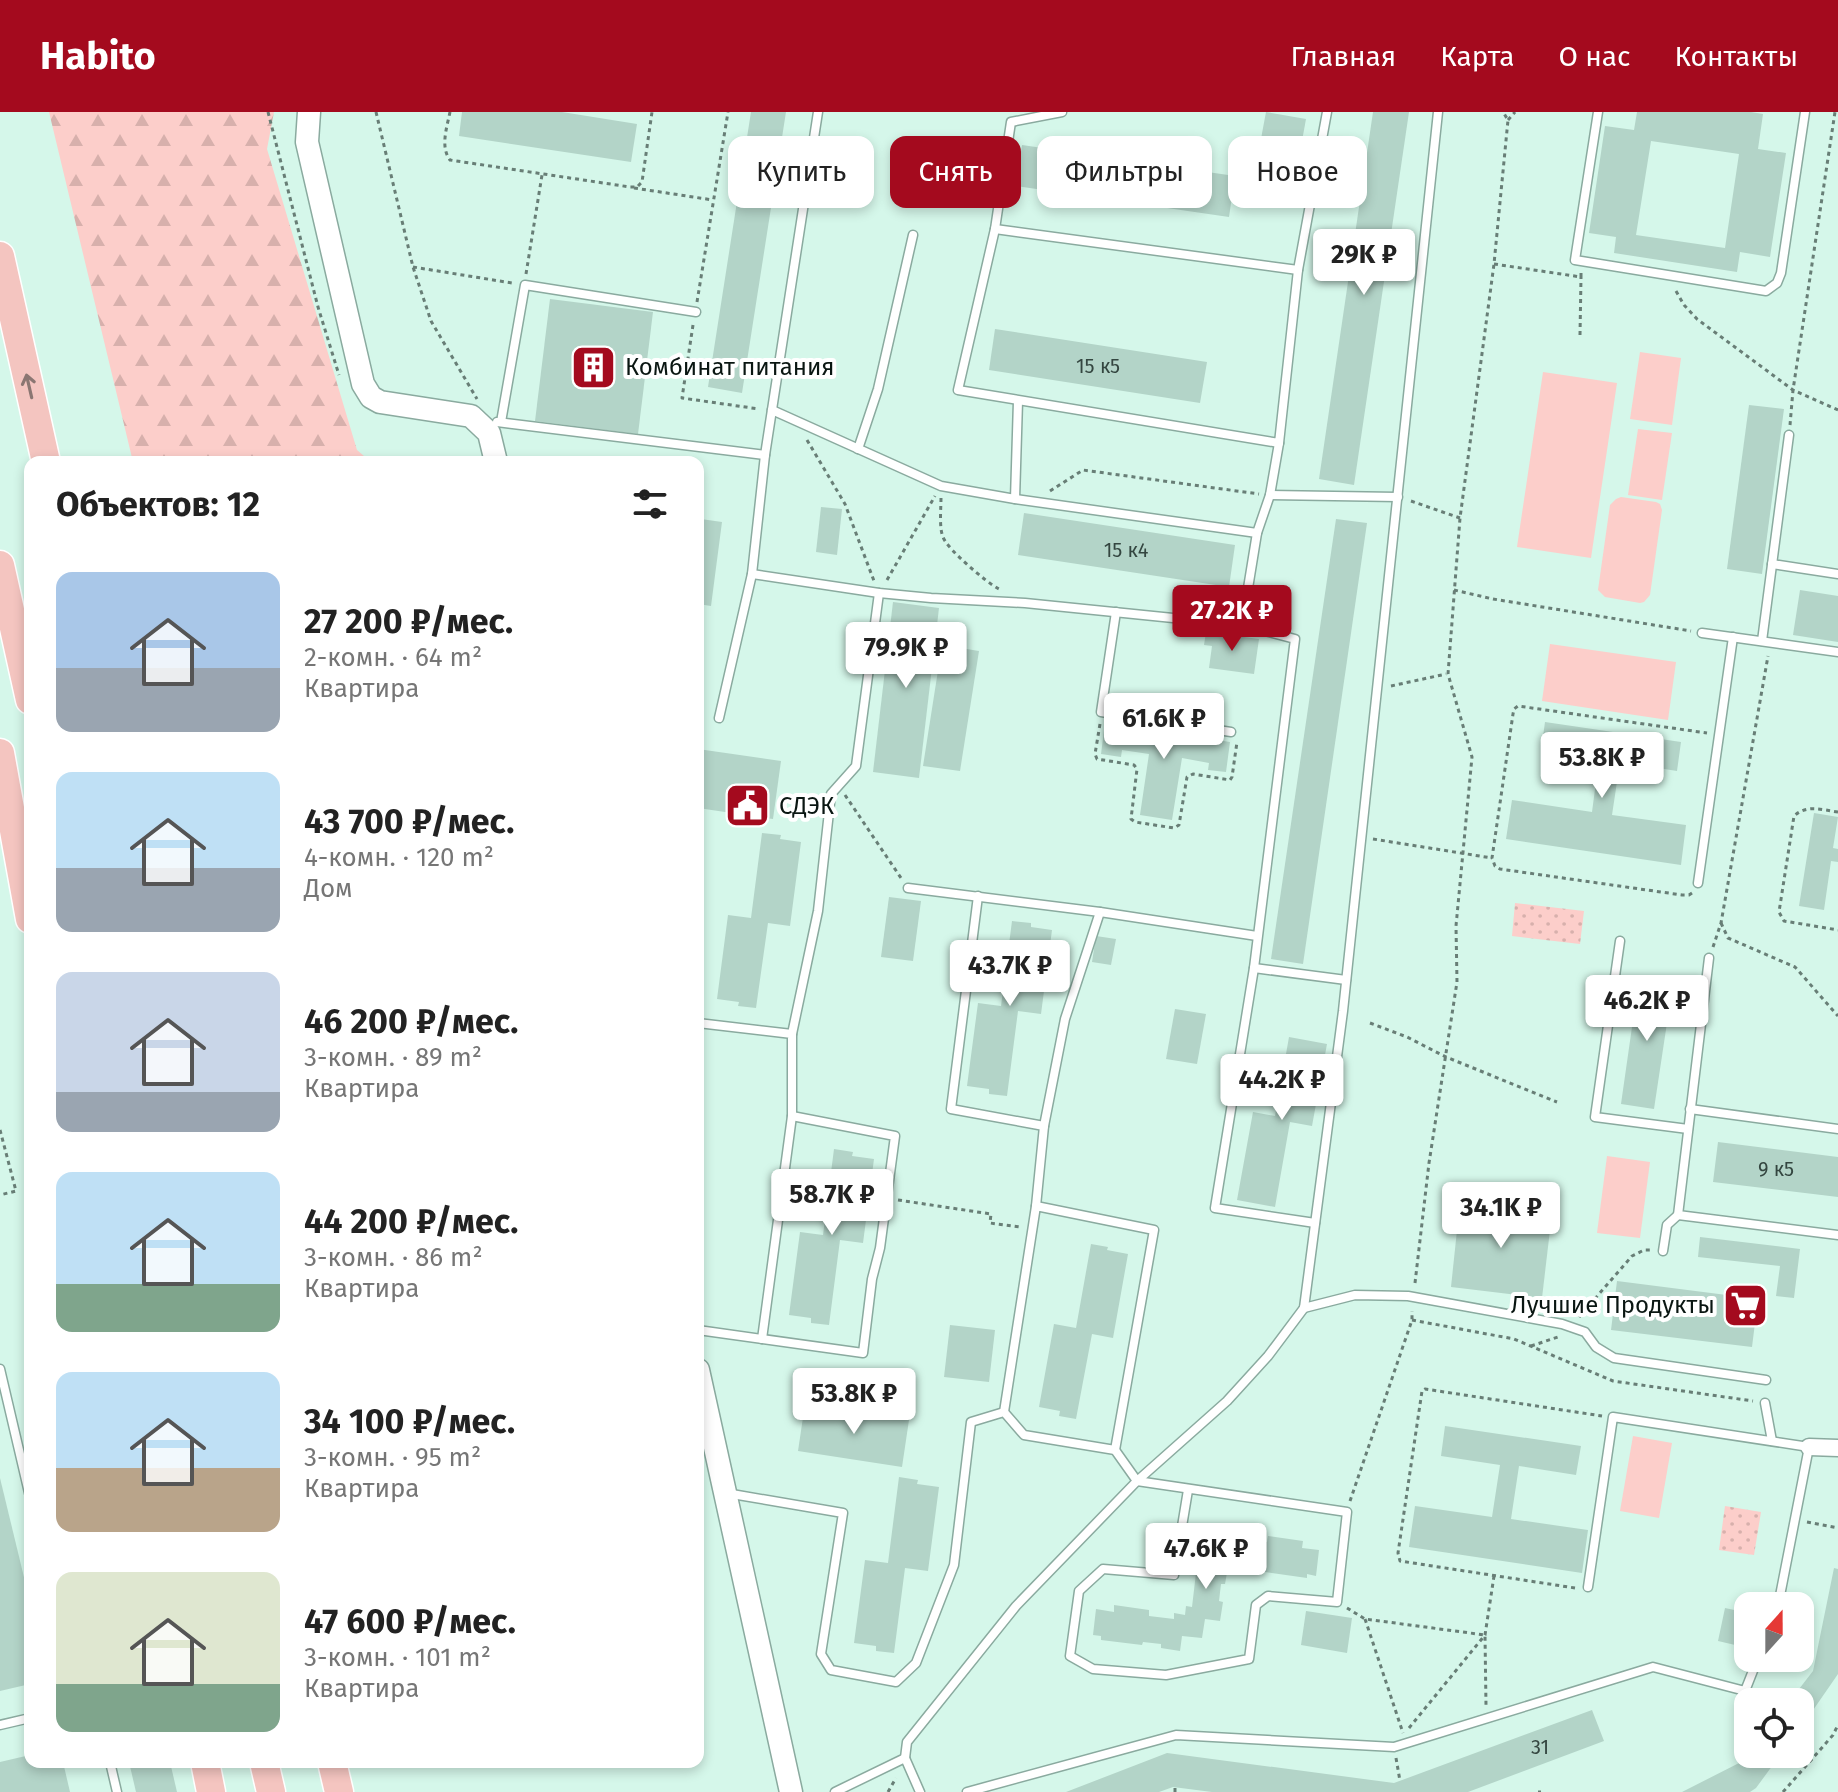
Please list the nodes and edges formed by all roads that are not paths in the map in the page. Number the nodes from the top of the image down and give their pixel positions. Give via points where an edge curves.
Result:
1 (309, 112) edge
2 (818, 112) edge
3 (1062, 112) edge
4 (1327, 112) edge
5 (1438, 112) edge
6 (1598, 112) edge
7 (1805, 112) edge
8 (995, 229) junction
9 (913, 235) dead end
10 (0, 256) edge
11 (1298, 270) junction
12 (696, 312) road end
13 (1018, 401) junction
14 (772, 410) junction
15 (492, 422) junction
16 (1789, 435) road end
17 (1279, 443) junction
18 (858, 449) junction
19 (765, 455) junction
20 (45, 456) edge
21 (495, 456) edge
22 (1270, 495) junction
23 (1398, 497) junction
24 (1015, 499) junction
25 (1257, 533) junction
26 (1772, 564) junction
27 (0, 565) edge
28 (752, 574) junction
29 (1838, 574) edge
30 (879, 593) junction
31 (1116, 612) junction
32 (1242, 625) junction
33 (1702, 633) road end
34 (1733, 637) junction
35 (1766, 642) junction
36 (1838, 652) edge
37 (24, 673) edge
38 (719, 718) dead end
39 (1231, 732) road end
40 (0, 753) edge
41 (1698, 883) road end
42 (24, 886) edge
43 (908, 888) road end
44 (978, 896) junction
45 (1100, 912) junction
46 (1257, 936) junction
47 (1620, 941) dead end
48 (1709, 958) road end
49 (1254, 968) junction
50 (1346, 980) junction
51 (704, 1024) edge
52 (792, 1034) junction
53 (1690, 1109) junction
54 (792, 1116) junction
55 (1044, 1126) junction
56 (1688, 1129) junction
57 (1838, 1129) edge
58 (1036, 1206) junction
59 (1678, 1215) junction
60 (1315, 1223) junction
61 (1838, 1235) edge
62 (1663, 1251) road end
63 (1304, 1308) junction
64 (704, 1331) edge
65 (762, 1339) junction
66 (0, 1369) edge
67 (1766, 1380) dead end
68 (704, 1397) edge
69 (1765, 1403) road end
70 (1004, 1412) junction
71 (1772, 1441) junction
72 (1809, 1447) junction
73 (1838, 1448) edge
74 (1115, 1450) junction
75 (24, 1471) edge
76 (1137, 1481) junction
77 (1188, 1490) junction
78 (725, 1493) junction
79 (1588, 1587) road end
80 (1781, 1592) edge
81 (1752, 1672) edge
82 (24, 1719) edge
83 (0, 1725) edge
84 (905, 1758) junction
85 (111, 1768) edge
86 (206, 1768) edge
87 (265, 1768) edge
88 (333, 1768) edge
89 (117, 1792) edge
90 (211, 1792) edge
91 (271, 1792) edge
92 (339, 1792) edge
93 (791, 1792) edge
94 (835, 1792) edge
95 (920, 1792) edge
96 (967, 1792) edge

1 - 15 street via 307,142 363,384 380,402
2 - 14 lane
3 - 8 lane via 1011,122
4 - 11 lane
5 - 23 lane
6 - 7 lane via 1575,260 1766,291 1781,273
8 - 11 lane
8 - 13 lane via 958,390
9 - 18 lane via 878,389
20 -> 10 highway
11 - 17 lane
12 - 15 lane via 525,285
13 - 17 lane
13 - 24 lane
14 - 18 lane
14 - 19 lane
15 - 19 lane
15 - 21 street
16 - 26 lane
17 - 22 lane
18 - 24 lane via 941,486
19 - 28 lane
22 - 23 lane
22 - 25 lane
23 - 50 lane
24 - 25 lane
25 - 32 lane
26 - 29 lane
26 - 35 lane
27 - 37 highway
28 - 30 lane
28 - 38 lane
30 - 31 lane
30 - 52 lane via 856,766 831,794 818,911
31 - 32 lane
31 - 39 lane via 1101,712
32 - 46 lane via 1295,639
33 - 34 lane
34 - 35 lane
34 - 41 lane
35 - 36 lane
40 - 42 highway
43 - 44 lane
44 - 45 lane
44 - 55 lane via 951,1109
45 - 46 lane
45 - 55 lane via 1065,1019
46 - 49 lane
47 - 56 lane via 1595,1117
48 - 53 lane
49 - 50 lane
49 - 60 lane via 1215,1208
50 - 60 lane
51 - 52 lane
52 - 54 lane
53 - 56 lane
53 - 57 lane
54 - 65 lane
54 - 65 lane via 895,1136 887,1198 863,1353
55 - 58 lane
56 - 59 lane
58 - 70 lane
58 - 74 lane via 1154,1230
59 - 61 lane
59 - 62 lane via 1667,1225
60 - 63 lane
63 - 67 lane via 1355,1295 1413,1297 1562,1324 1585,1332 1614,1358
63 - 76 lane via 1227,1401
64 - 65 lane
66 - 75 lane
68 - 78 street
69 - 71 lane
70 - 74 lane via 1024,1435
70 - 78 lane via 971,1422 954,1565 916,1663 896,1682 831,1670 821,1654 843,1513
71 - 72 lane
71 - 79 lane via 1613,1417
72 - 73 street
72 - 80 lane
74 - 76 lane
76 - 77 lane
76 - 84 lane via 1016,1606 907,1742
77 - 77 lane via 1174,1575 1103,1569 1079,1591 1070,1656 1093,1669 1166,1675 1249,1659 1256,1605 1268,1596 1337,1602 1347,1512
78 - 93 street
81 - 96 lane via 1745,1691 1653,1667 1394,1747 1176,1735
82 - 83 lane
84 - 94 lane
84 - 95 lane
85 - 89 lane
86 - 90 highway
87 - 91 highway
88 - 92 highway

